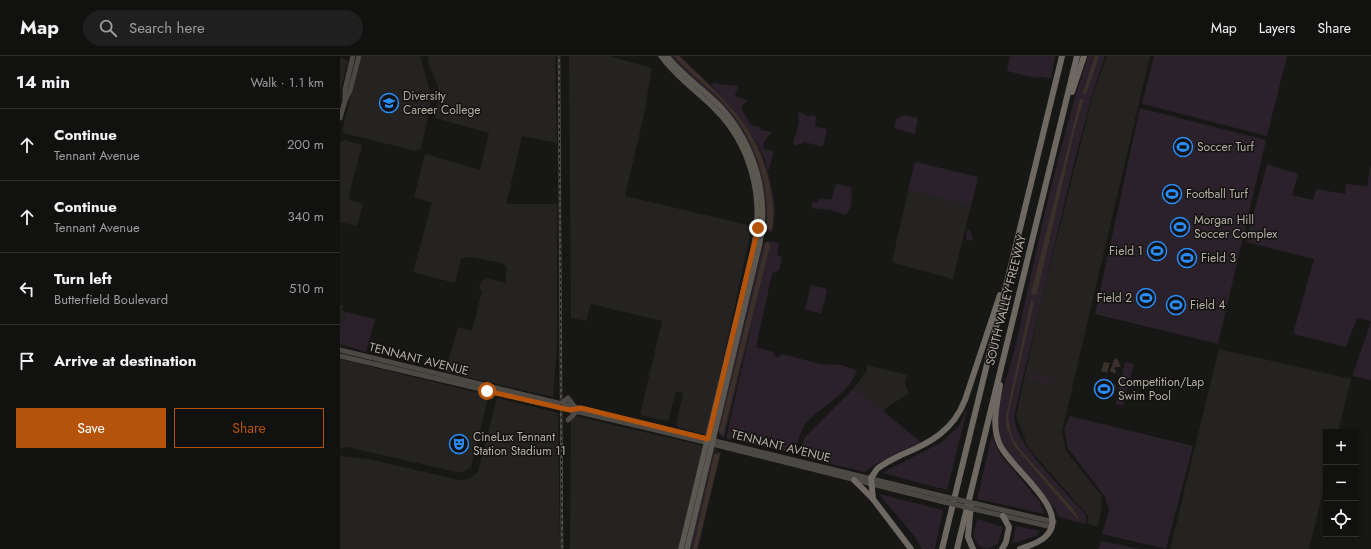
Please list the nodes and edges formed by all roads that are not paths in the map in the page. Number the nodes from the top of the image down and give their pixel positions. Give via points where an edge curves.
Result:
1 (353, 56) edge
2 (359, 56) edge
3 (661, 56) edge
4 (667, 56) edge
5 (1062, 56) edge
6 (1077, 56) edge
7 (1084, 56) edge
8 (345, 101) junction
9 (1064, 108) junction
10 (340, 118) edge
11 (1008, 277) junction
12 (1009, 335) junction
13 (340, 350) edge
14 (340, 356) edge
15 (542, 398) junction
16 (549, 400) junction
17 (534, 402) junction
18 (542, 404) junction
19 (573, 409) junction
20 (568, 420) dead end
21 (620, 420) junction
22 (710, 442) junction
23 (976, 471) junction
24 (854, 480) junction
25 (871, 481) junction
26 (873, 499) junction
27 (945, 500) junction
28 (1003, 516) junction
29 (1053, 525) junction
30 (681, 549) edge
31 (686, 549) edge
32 (911, 549) edge
33 (942, 549) edge
34 (957, 549) edge
35 (973, 549) edge
36 (1002, 549) edge
37 (1020, 549) edge

1 - 8 main road
2 - 8 main road
3 - 22 main road via 716,110 733,131 749,162 757,199 758,220 754,246
4 - 22 main road via 682,73 720,106 732,121 752,156 762,195 761,240
5 - 11 highway, SOUTH VALLEY FREEWAY
6 - 9 highway, SOUTH VALLEY FREEWAY
7 - 9 highway
8 - 10 main road
9 - 12 highway, SOUTH VALLEY FREEWAY
11 - 25 highway via 965,400 956,418 936,439 882,464
11 - 33 highway, SOUTH VALLEY FREEWAY
12 - 23 highway, SOUTH VALLEY FREEWAY
12 - 29 highway via 995,417 997,437 1006,455 1048,504 1053,514
13 - 15 main road, TENNANT AVENUE
14 - 17 main road, TENNANT AVENUE
15 - 16 main road, TENNANT AVENUE
15 - 17 main road via 541,401
16 - 18 main road
16 - 19 main road, TENNANT AVENUE
17 - 18 main road, TENNANT AVENUE
18 - 19 main road, TENNANT AVENUE
19 - 20 main road
19 - 21 main road, TENNANT AVENUE
19 - 21 main road, TENNANT AVENUE via 581,408
21 - 22 main road, TENNANT AVENUE
22 - 24 main road, TENNANT AVENUE
22 - 25 main road, TENNANT AVENUE
22 - 30 main road
22 - 31 main road
23 - 34 highway, SOUTH VALLEY FREEWAY
23 - 35 highway via 968,533 969,544
24 - 25 main road, TENNANT AVENUE
24 - 26 highway
25 - 26 highway
25 - 27 main road, TENNANT AVENUE
26 - 32 highway
27 - 28 main road, TENNANT AVENUE, bridge
27 - 29 main road, TENNANT AVENUE, bridge via 977,504
28 - 29 main road, TENNANT AVENUE
28 - 36 highway via 1009,527
29 - 37 highway via 1042,540

